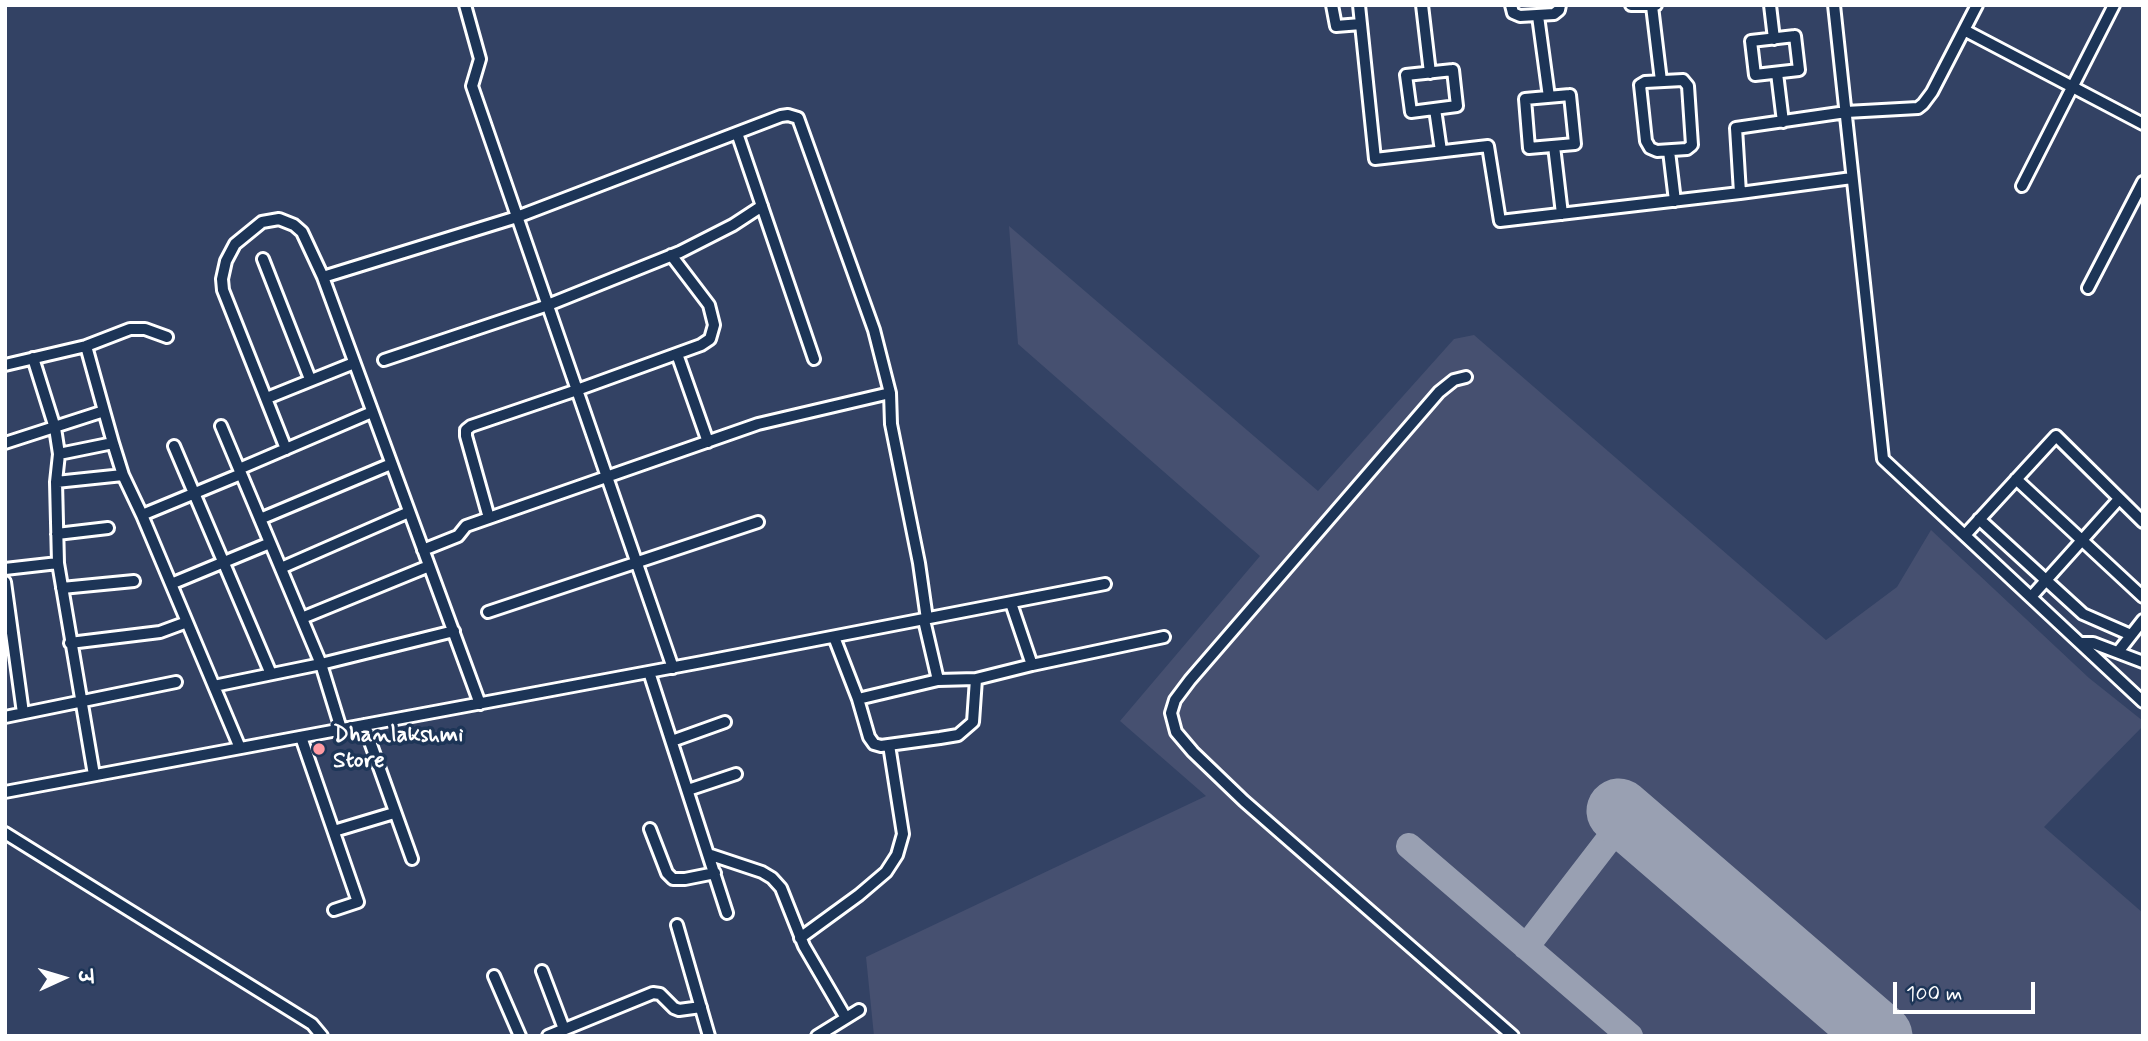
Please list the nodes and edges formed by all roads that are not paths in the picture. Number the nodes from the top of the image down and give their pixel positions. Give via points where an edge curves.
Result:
1 (466, 5) edge
2 (1332, 5) edge
3 (1359, 5) edge
4 (1422, 5) edge
5 (1511, 5) edge
6 (1560, 5) edge
7 (1631, 5) edge
8 (1654, 5) edge
9 (1770, 5) edge
10 (1834, 5) edge
11 (1978, 5) edge
12 (2114, 5) edge
13 (1538, 16) junction
14 (1361, 24) junction
15 (1966, 31) junction
16 (1774, 39) junction
17 (1430, 73) junction
18 (1777, 73) junction
19 (1661, 81) junction
20 (2072, 88) junction
21 (1549, 97) junction
22 (1435, 109) junction
23 (1846, 112) junction
24 (1783, 122) junction
25 (2143, 124) edge
26 (737, 133) junction
27 (1554, 146) junction
28 (1441, 151) junction
29 (1669, 151) junction
30 (1852, 178) junction
31 (2143, 182) edge
32 (2022, 186) dead end
33 (1740, 193) junction
34 (1675, 201) junction
35 (762, 206) junction
36 (1562, 214) junction
37 (517, 217) junction
38 (671, 255) junction
39 (263, 259) dead end
40 (323, 277) junction
41 (2088, 288) dead end
42 (548, 305) junction
43 (167, 337) dead end
44 (86, 346) junction
45 (677, 354) junction
46 (33, 358) junction
47 (814, 359) dead end
48 (384, 360) dead end
49 (354, 363) junction
50 (5, 365) edge
51 (1466, 377) dead end
52 (310, 379) junction
53 (577, 390) junction
54 (890, 393) junction
55 (267, 398) junction
56 (104, 411) junction
57 (372, 412) junction
58 (221, 426) dead end
59 (55, 428) junction
60 (708, 442) junction
61 (5, 443) edge
62 (113, 443) junction
63 (174, 446) dead end
64 (286, 449) junction
65 (59, 454) junction
66 (391, 464) junction
67 (240, 472) junction
68 (123, 475) junction
69 (608, 477) junction
70 (2016, 480) junction
71 (56, 482) junction
72 (194, 494) junction
73 (2119, 499) junction
74 (409, 512) junction
75 (142, 514) junction
76 (489, 518) junction
77 (260, 519) junction
78 (1979, 519) junction
79 (758, 522) dead end
80 (2143, 522) edge
81 (108, 528) dead end
82 (57, 534) junction
83 (1965, 535) junction
84 (2083, 542) junction
85 (270, 543) junction
86 (424, 550) junction
87 (223, 561) junction
88 (58, 563) junction
89 (637, 563) junction
90 (429, 566) junction
91 (281, 568) junction
92 (5, 569) edge
93 (134, 581) dead end
94 (5, 582) edge
95 (2045, 582) junction
96 (171, 584) junction
97 (1105, 584) dead end
98 (62, 588) junction
99 (2031, 597) junction
100 (2143, 597) edge
101 (1011, 603) junction
102 (488, 612) dead end
103 (302, 618) junction
104 (925, 619) junction
105 (2143, 620) edge
106 (187, 622) junction
107 (454, 631) junction
108 (2131, 635) junction
109 (834, 637) junction
110 (1164, 637) dead end
111 (70, 643) junction
112 (2080, 643) junction
113 (2118, 652) junction
114 (2143, 662) edge
115 (321, 664) junction
116 (1031, 665) junction
117 (673, 668) junction
118 (649, 672) junction
119 (271, 674) junction
120 (976, 679) junction
121 (938, 680) junction
122 (176, 682) dead end
123 (214, 686) junction
124 (858, 699) junction
125 (80, 702) junction
126 (2143, 702) edge
127 (480, 704) junction
128 (23, 713) junction
129 (5, 717) edge
130 (725, 722) dead end
131 (363, 725) junction
132 (341, 729) junction
133 (301, 737) junction
134 (672, 741) junction
135 (889, 746) junction
136 (240, 748) junction
137 (736, 774) dead end
138 (94, 775) junction
139 (688, 790) junction
140 (5, 792) edge
141 (394, 813) junction
142 (650, 829) dead end
143 (334, 831) junction
144 (5, 833) edge
145 (708, 854) junction
146 (412, 859) dead end
147 (715, 873) junction
148 (334, 910) dead end
149 (727, 913) dead end
150 (677, 925) dead end
151 (800, 938) junction
152 (542, 971) dead end
153 (494, 976) dead end
154 (701, 1007) junction
155 (859, 1010) dead end
156 (846, 1018) junction
157 (564, 1029) junction
158 (322, 1036) edge
159 (520, 1036) edge
160 (548, 1036) edge
161 (709, 1036) edge
162 (817, 1036) edge
163 (1513, 1036) edge

1 - 37 street via 480,59 472,86
2 - 14 street via 1336,26
3 - 14 street
4 - 17 street
5 - 13 street via 1515,16
6 - 13 street via 1557,13
7 - 8 street
8 - 19 street
9 - 16 street
10 - 23 street
11 - 15 street
12 - 20 street
13 - 21 street
14 - 28 street via 1375,159
15 - 20 street
15 - 23 street via 1918,108
16 - 18 street via 1795,36 1799,70
16 - 18 street via 1751,41 1755,75
17 - 22 street via 1453,70 1457,106
17 - 22 street via 1406,75 1410,112
18 - 24 street
19 - 29 street via 1642,83 1640,94 1646,141 1653,149
19 - 29 street via 1683,80 1689,90 1692,145
20 - 25 street
20 - 32 street
21 - 27 street via 1570,95 1575,144
21 - 27 street via 1525,99 1529,148
22 - 28 street
23 - 24 street
23 - 30 street
24 - 33 street via 1736,128
26 - 35 street
26 - 37 street
26 - 54 street via 781,116 798,118 874,330
27 - 36 street
28 - 36 street via 1488,146 1500,221
29 - 34 street
30 - 33 street
30 - 83 street via 1883,459
31 - 41 street
33 - 34 street
34 - 36 street
35 - 38 street
35 - 47 street
37 - 40 street
37 - 42 street
38 - 42 street
38 - 45 street via 704,296 713,318 710,339
39 - 52 street
40 - 49 street
40 - 55 street via 302,232 279,219 262,222 235,244 226,261 223,290
42 - 48 street
42 - 53 street
43 - 44 street via 130,328
44 - 46 street
44 - 56 street
45 - 53 street
45 - 60 street
46 - 50 street
46 - 59 street
49 - 52 street
49 - 57 street
51 - 163 street via 1439,392 1190,680 1171,713 1176,732 1236,793
52 - 55 street
53 - 69 street
53 - 76 street via 466,430
54 - 60 street via 758,424
54 - 104 street via 891,424 919,563
55 - 64 street
56 - 59 street
56 - 62 street
57 - 64 street
57 - 66 street
58 - 67 street
59 - 61 street
59 - 65 street
60 - 69 street
62 - 65 street
62 - 68 street
63 - 72 street
64 - 67 street
65 - 71 street
66 - 74 street
66 - 77 street
67 - 72 street
67 - 77 street
68 - 71 street
68 - 75 street
69 - 76 street
69 - 89 street
70 - 73 street via 2056,436
70 - 78 street
70 - 84 street
71 - 82 street
72 - 75 street
72 - 87 street
73 - 80 street
73 - 84 street
74 - 86 street
74 - 91 street
75 - 96 street
76 - 86 street
77 - 85 street
78 - 83 street
78 - 95 street
79 - 89 street
81 - 82 street
82 - 88 street
83 - 99 street
84 - 95 street
84 - 100 street
85 - 87 street
85 - 91 street
86 - 90 street
87 - 96 street
87 - 119 street
88 - 92 street
88 - 98 street
89 - 102 street
89 - 117 street
90 - 103 street
90 - 107 street
91 - 103 street
93 - 98 street
94 - 128 street
95 - 99 street
95 - 108 street via 2083,614
96 - 106 street
97 - 101 street
98 - 111 street
99 - 112 street
101 - 104 street
101 - 116 street
103 - 115 street
104 - 109 street
104 - 121 street
105 - 108 street
106 - 111 street via 160,632
106 - 123 street
107 - 115 street
107 - 127 street
108 - 113 street
109 - 117 street
109 - 124 street
110 - 116 street
111 - 125 street
112 - 113 street
112 - 126 street
113 - 114 street
115 - 119 street
115 - 132 street
116 - 120 street
117 - 118 street
118 - 127 street
118 - 134 street
119 - 123 street
120 - 121 street
120 - 135 street via 974,722 967,729 958,735
121 - 124 street
122 - 125 street
123 - 136 street
124 - 135 street via 869,737 874,744
125 - 128 street
125 - 138 street
127 - 131 street
128 - 129 street
130 - 134 street
131 - 132 street
131 - 141 street
132 - 133 street
133 - 136 street
133 - 143 street
134 - 139 street
135 - 151 street via 902,834 897,855 886,873
136 - 138 street
137 - 139 street
138 - 140 street
139 - 145 street
141 - 143 street
141 - 146 street
142 - 147 street via 673,879
143 - 148 street via 358,902
144 - 158 street via 312,1024
145 - 147 street
145 - 151 street via 772,878 781,888
147 - 149 street
150 - 154 street
151 - 156 street
152 - 157 street
153 - 159 street
154 - 157 street via 679,1010 653,993
154 - 161 street
155 - 156 street
156 - 162 street
157 - 160 street

